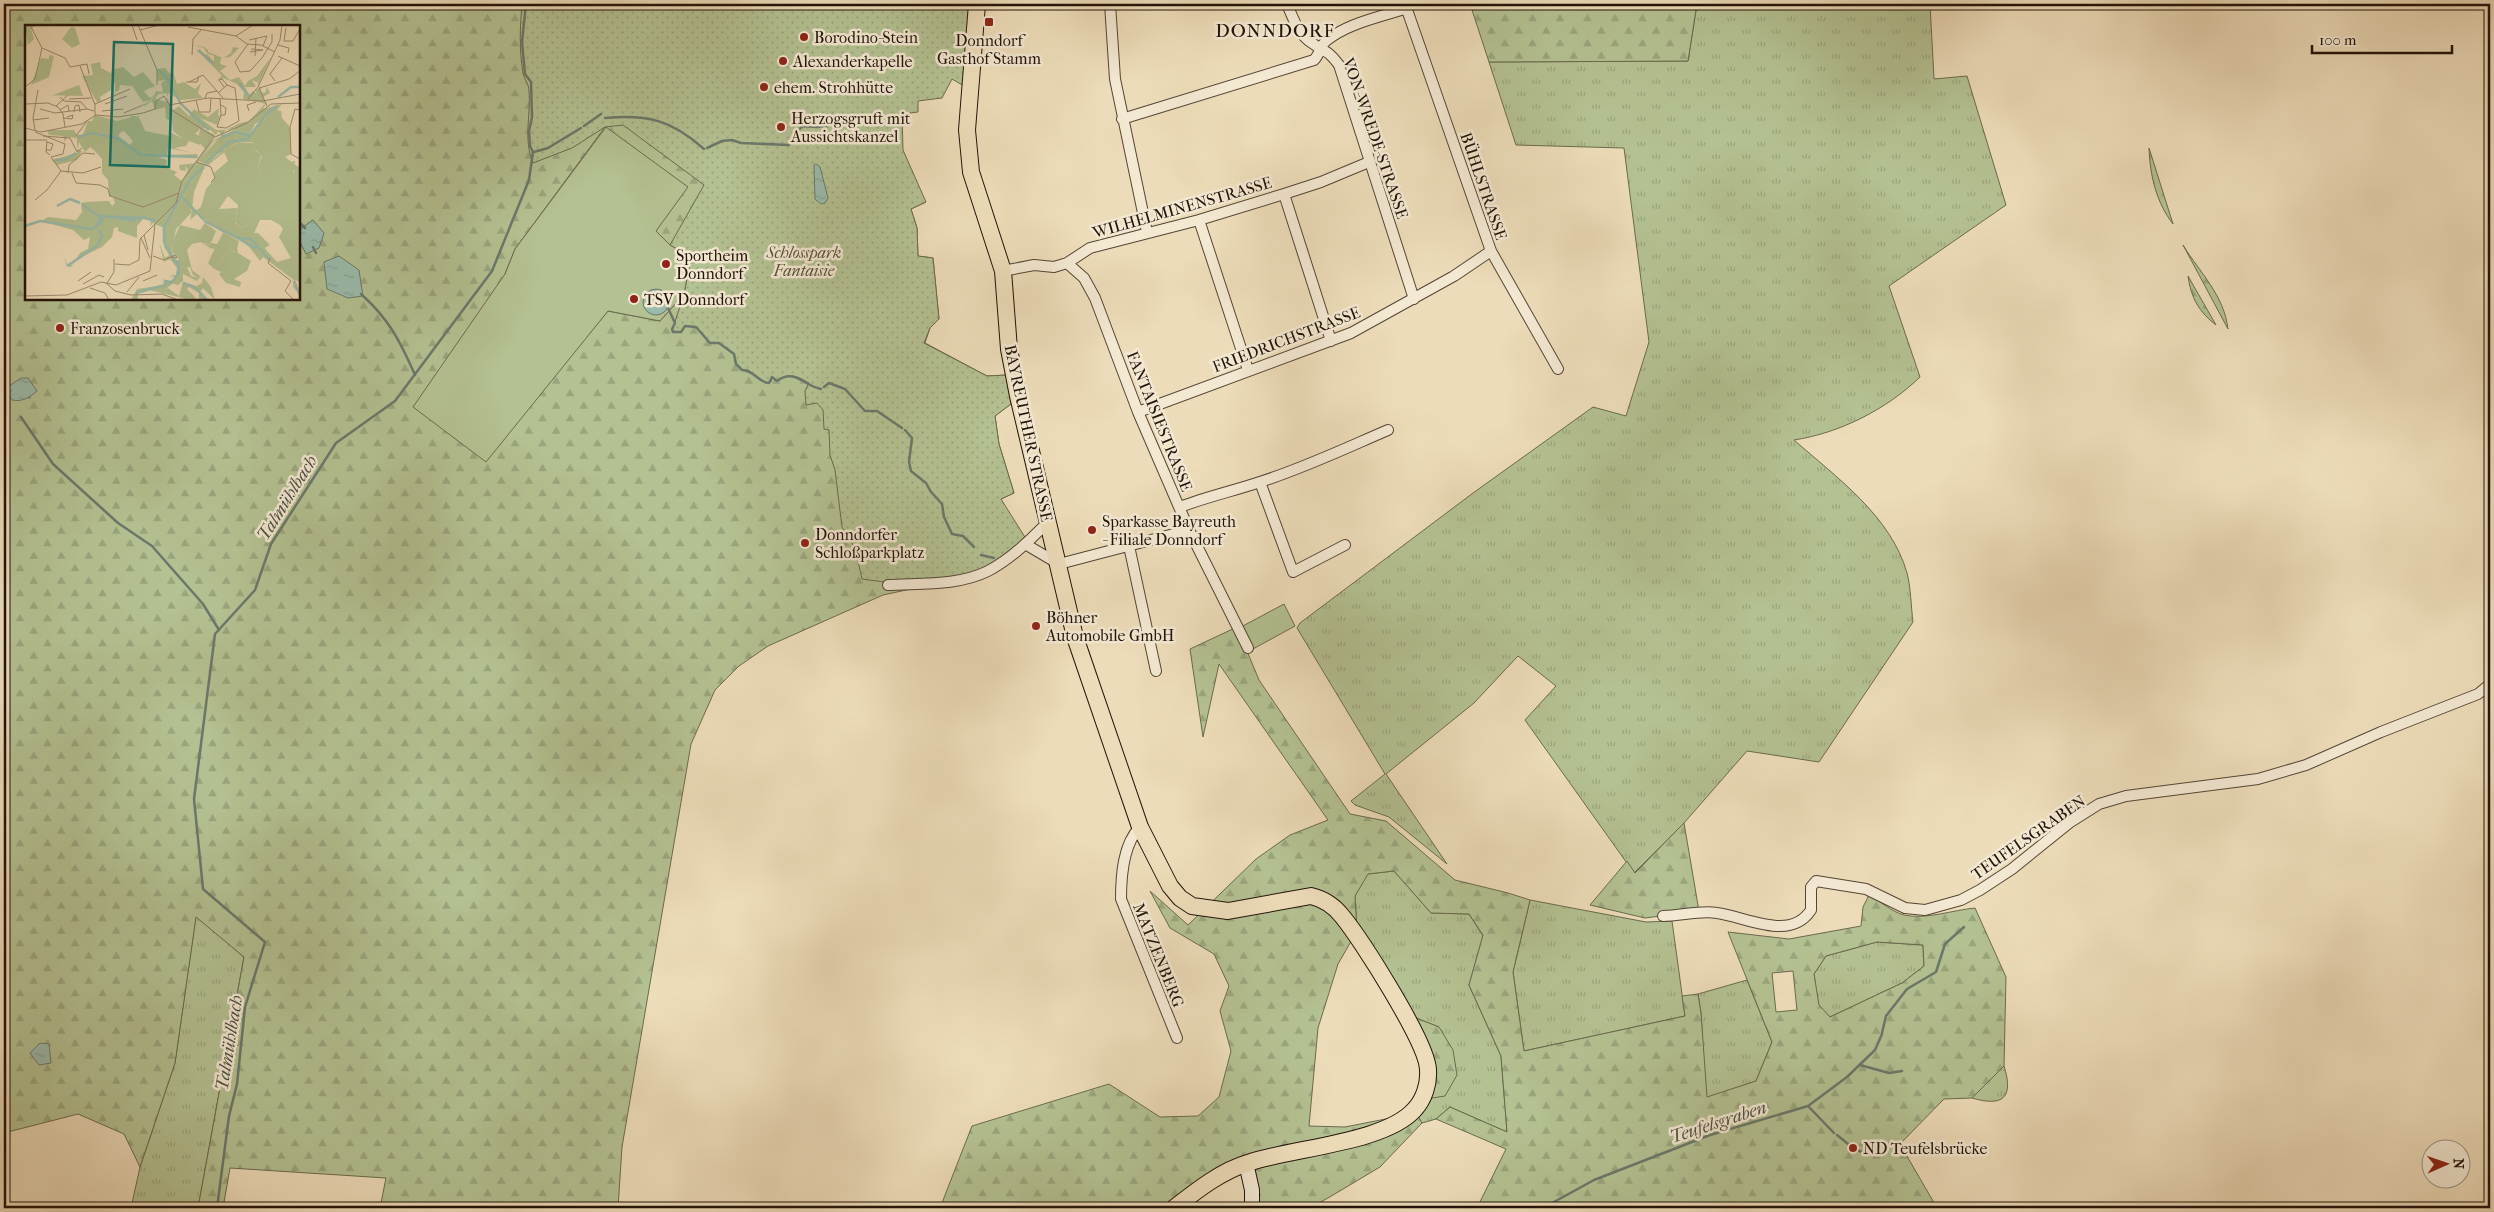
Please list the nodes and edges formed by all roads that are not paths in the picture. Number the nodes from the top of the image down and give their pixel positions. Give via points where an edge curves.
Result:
1 (977, 4) edge
2 (1287, 4) edge
3 (1114, 5) edge
4 (1406, 6) edge
5 (1321, 47) junction
6 (1122, 119) junction
7 (1369, 162) junction
8 (1284, 194) junction
9 (1199, 220) junction
10 (1147, 232) junction
11 (1491, 251) junction
12 (1067, 263) junction
13 (1003, 271) junction
14 (1414, 299) junction
15 (1331, 341) junction
16 (1558, 369) dead end
17 (1248, 370) junction
18 (1138, 412) junction
19 (1388, 430) dead end
20 (1260, 482) junction
21 (1180, 507) junction
22 (1048, 522) junction
23 (1190, 530) junction
24 (1025, 544) junction
25 (1345, 545) dead end
26 (1129, 546) junction
27 (1058, 564) junction
28 (888, 585) dead end
29 (1248, 648) dead end
30 (1156, 671) dead end
31 (2490, 684) edge
32 (1140, 827) junction
33 (1663, 916) dead end
34 (1177, 1038) dead end
35 (1246, 1163) junction
36 (1174, 1208) edge
37 (1252, 1208) edge

1 - 13 main road, BAYREUTHER STRASSE via 968,142 972,172
2 - 5 street, VON-WREDE-STRASSE via 1297,28 1311,43
3 - 6 street via 1115,79
4 - 5 street via 1341,31
4 - 11 street, BÜHLSTRASSE
5 - 6 street via 1320,55 1314,60
5 - 7 street, VON-WREDE-STRASSE via 1338,65
6 - 10 street
7 - 8 street, WILHELMINENSTRASSE
7 - 14 street, VON-WREDE-STRASSE
8 - 9 street, WILHELMINENSTRASSE
8 - 15 street
9 - 10 street, WILHELMINENSTRASSE
9 - 17 street
10 - 12 street, WILHELMINENSTRASSE via 1090,248
11 - 14 street, FRIEDRICHSTRASSE
11 - 16 street, BÜHLSTRASSE
12 - 13 street, WILHELMINENSTRASSE
12 - 18 street, FANTAISIESTRASSE via 1084,278 1095,298
13 - 22 main road, BAYREUTHER STRASSE via 1009,349
14 - 15 street, FRIEDRICHSTRASSE
15 - 17 street, FRIEDRICHSTRASSE
17 - 18 street, FRIEDRICHSTRASSE
18 - 21 street, FANTAISIESTRASSE
19 - 20 street
20 - 21 street
20 - 25 street via 1293,572
21 - 23 street, FANTAISIESTRASSE
22 - 24 street
22 - 27 main road, BAYREUTHER STRASSE
23 - 26 street
23 - 29 street, FANTAISIESTRASSE
24 - 27 street
24 - 28 street via 988,571 976,575 951,582
26 - 27 street
26 - 30 street
27 - 32 main road, BAYREUTHER STRASSE via 1089,682
31 - 33 street, TEUFELSGRABEN via 2478,694 2306,765 2258,779 2126,796 2100,804 2069,823 2012,869 1961,900 1925,910 1905,908 1866,889 1816,881 1811,887 1811,910 1795,925 1783,927 1717,912
32 - 34 street, MATZENBERG via 1131,837 1121,881 1121,899
32 - 35 main road, BAYREUTHER STRASSE via 1170,886 1192,906 1228,911 1311,896 1333,907 1398,1003 1425,1056 1428,1069 1423,1097 1405,1118 1389,1127 1352,1138
35 - 36 main road, BAYREUTHER STRASSE via 1200,1188
35 - 37 street

